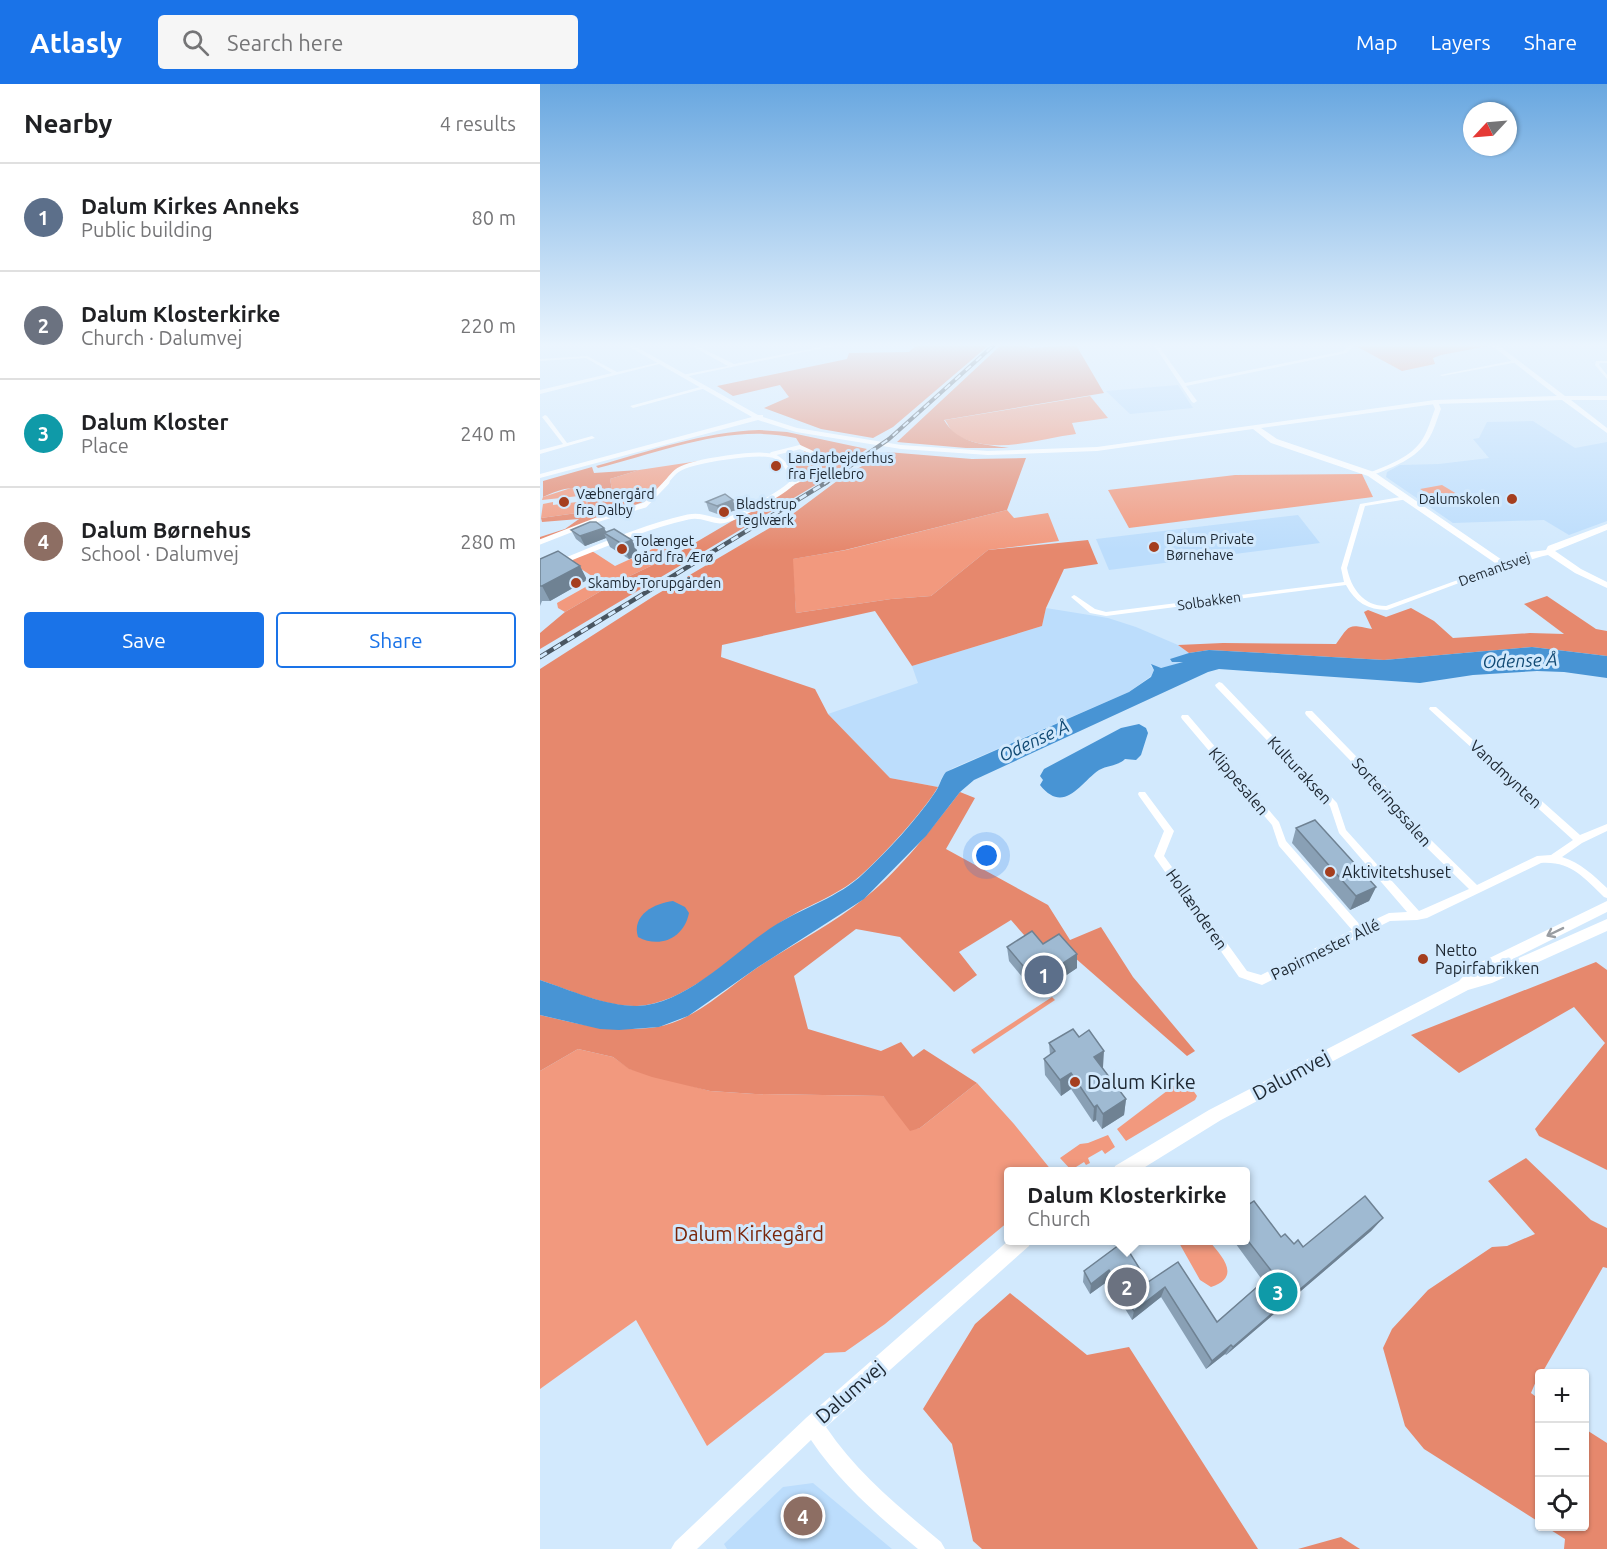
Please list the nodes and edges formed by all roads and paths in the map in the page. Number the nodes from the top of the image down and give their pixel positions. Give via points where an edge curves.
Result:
1 (753, 413) edge
2 (1353, 413) edge
3 (1436, 413) edge
4 (1584, 413) edge
5 (758, 416) junction
6 (540, 425) edge
7 (1254, 427) junction
8 (1607, 431) edge
9 (592, 438) dead end
10 (566, 445) junction
11 (540, 452) edge
12 (766, 455) junction
13 (1371, 474) junction
14 (540, 477) edge
15 (792, 483) junction
16 (1406, 498) junction
17 (1607, 527) edge
18 (540, 542) edge
19 (1550, 552) junction
20 (553, 564) edge
21 (1504, 565) junction
22 (1349, 583) junction
23 (1607, 585) edge
24 (1074, 597) dead end
25 (1219, 685) dead end
26 (1433, 709) dead end
27 (1309, 713) dead end
28 (1185, 717) dead end
29 (1142, 794) dead end
30 (1607, 827) edge
31 (1579, 840) junction
32 (1555, 857) junction
33 (1476, 890) junction
34 (1607, 894) edge
35 (1607, 906) edge
36 (1417, 916) junction
37 (1607, 925) edge
38 (1359, 931) junction
39 (1262, 980) joint
40 (1465, 985) junction
41 (1129, 1167) edge
42 (1017, 1245) edge
43 (813, 1425) junction
44 (682, 1549) edge
45 (934, 1549) edge

1 - 5 street
2 - 7 street
3 - 13 street via 1423,442 1408,456
4 - 8 street
5 - 7 street via 796,430 863,442 965,452 1055,452
5 - 14 street
6 - 10 street via 547,420
7 - 13 street via 1274,441
9 - 10 street
10 - 11 street
12 - 15 street via 785,462
12 - 15 street via 800,447 813,453 821,470
12 - 18 street via 684,467 645,505
13 - 16 street
15 - 20 street via 727,520 691,516 631,533
16 - 21 street
16 - 22 street via 1362,505 1344,568
17 - 19 street, Demantsvej via 1551,548
19 - 21 street, Demantsvej
19 - 23 street
21 - 22 street, Demantsvej via 1398,605 1377,608 1358,598
22 - 24 street, Solbakken via 1106,614 1093,611
25 - 36 street, Kulturaksen via 1334,805 1342,831
26 - 31 street, Vandmynten
27 - 33 street, Sorteringssalen
28 - 38 street, Klippesalen via 1276,824 1282,843
29 - 39 street, Hollænderen via 1169,831 1160,856 1243,974
30 - 31 street, Papirmester Allé
31 - 32 street, Papirmester Allé
32 - 33 street, Papirmester Allé via 1540,859
32 - 34 street via 1569,861
33 - 36 street, Papirmester Allé
35 -> 40 street, Dalumvej via 1478,970
36 - 38 street, Papirmester Allé via 1389,917
37 - 40 street, Dalumvej via 1487,979
38 - 39 street, Papirmester Allé
40 - 41 street, Dalumvej via 1215,1114
42 - 43 street, Dalumvej
43 - 44 street, Dalumvej
43 - 45 street via 858,1485

